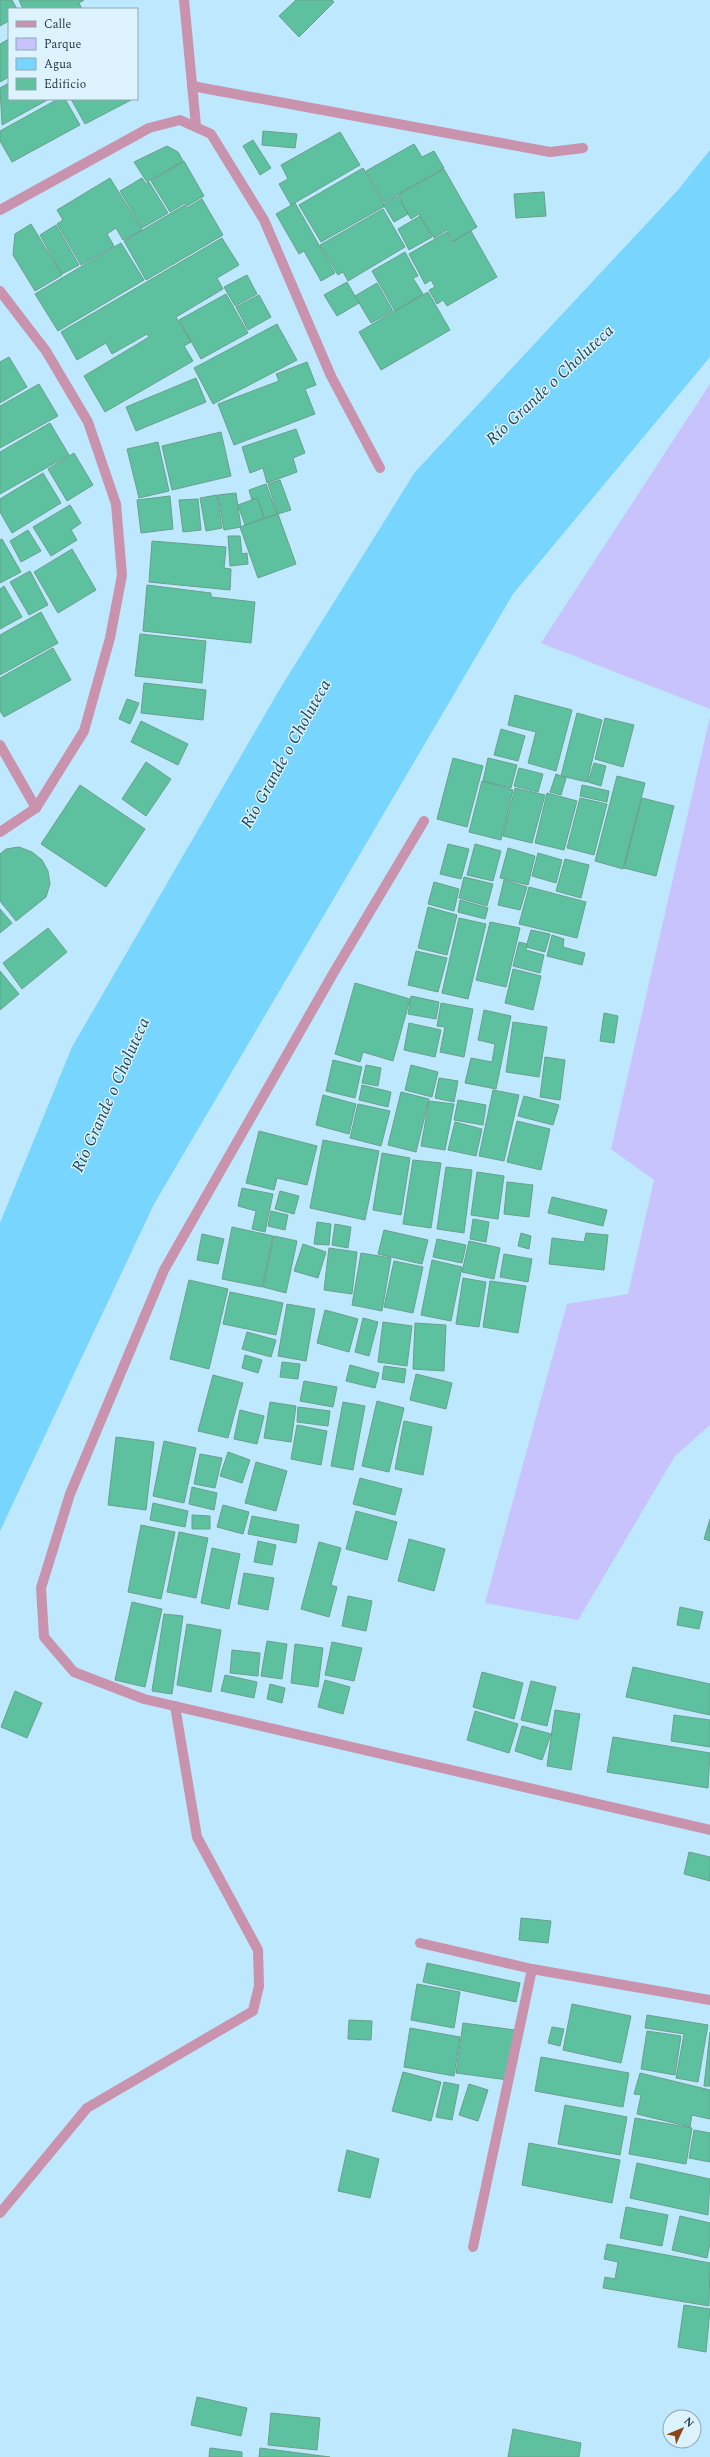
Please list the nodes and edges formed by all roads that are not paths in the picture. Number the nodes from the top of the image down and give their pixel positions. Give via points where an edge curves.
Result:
1 (184, 0) edge
2 (192, 86) junction
3 (196, 126) junction
4 (583, 148) dead end
5 (0, 210) edge
6 (0, 291) edge
7 (380, 468) dead end
8 (0, 745) edge
9 (36, 808) junction
10 (424, 821) dead end
11 (0, 832) edge
12 (175, 1706) junction
13 (710, 1830) edge
14 (420, 1943) dead end
15 (532, 1969) junction
16 (710, 2000) edge
17 (0, 2213) edge
18 (473, 2247) dead end

1 - 2 street
2 - 3 street
2 - 4 street via 550,152
3 - 5 street via 180,120 149,128
3 - 7 street via 211,134 264,220 331,376
6 - 9 street via 46,351 88,422 116,504 122,575 110,638 84,731
8 - 9 street
9 - 11 street
10 - 12 street via 334,972 164,1270 70,1494 42,1584 44,1637 74,1672 144,1699
12 - 13 street
12 - 17 street via 197,1837 258,1950 259,1986 253,2011 87,2108
14 - 15 street
15 - 16 street
15 - 18 street

